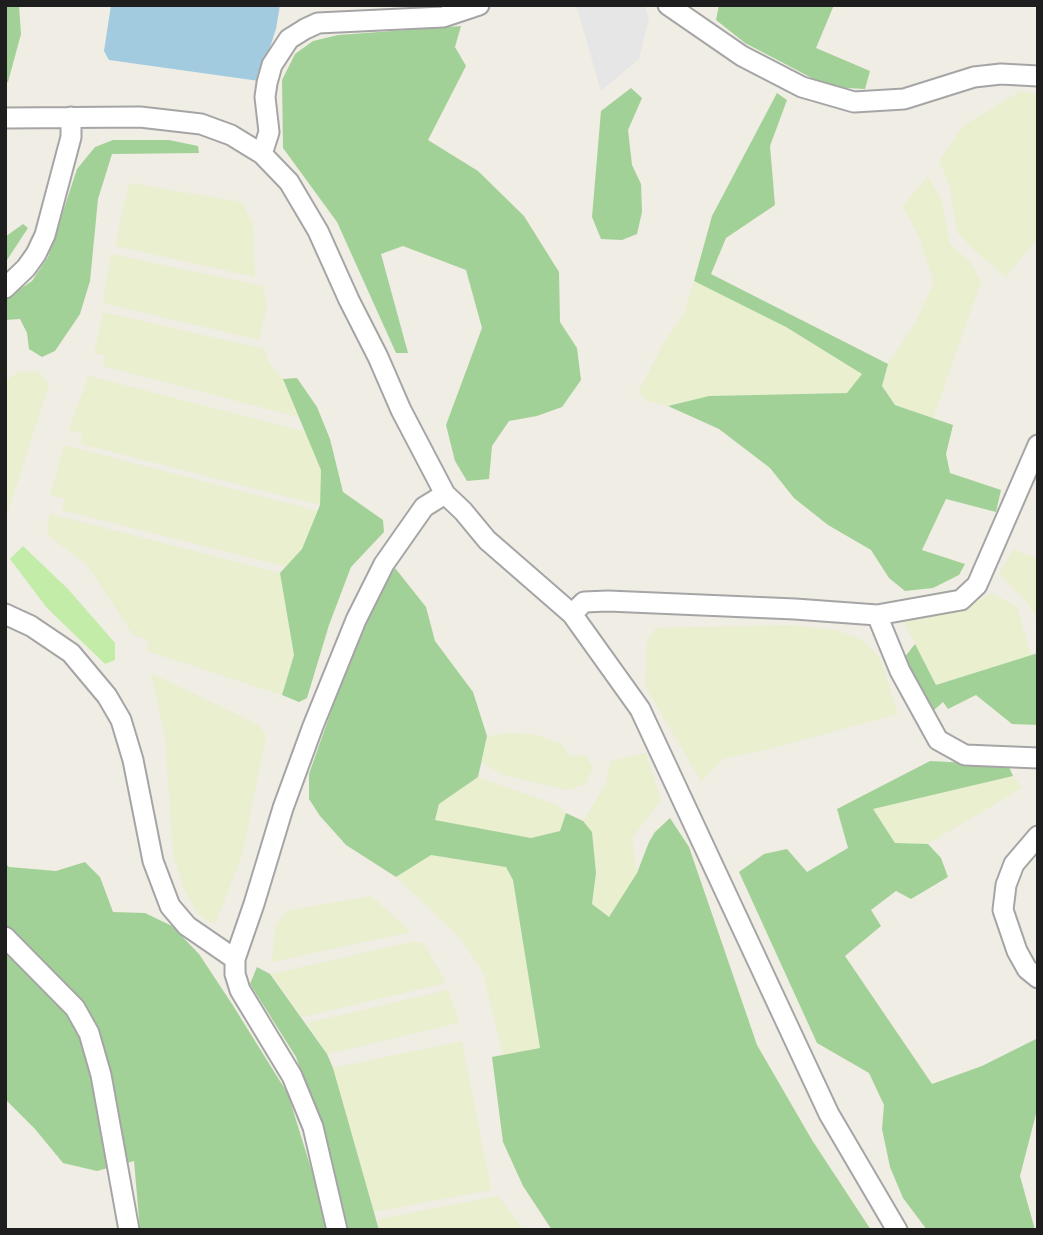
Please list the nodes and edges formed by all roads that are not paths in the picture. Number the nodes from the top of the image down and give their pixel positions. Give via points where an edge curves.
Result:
1 (479, 5) edge
2 (668, 5) edge
3 (1038, 76) edge
4 (72, 117) junction
5 (5, 118) edge
6 (262, 154) junction
7 (5, 288) edge
8 (1038, 445) edge
9 (445, 494) junction
10 (5, 614) edge
11 (572, 614) junction
12 (877, 615) junction
13 (1038, 758) edge
14 (1038, 836) edge
15 (5, 937) edge
16 (235, 959) junction
17 (1038, 978) edge
18 (129, 1230) edge
19 (337, 1230) edge
20 (897, 1230) edge

1 - 6 street via 443,17 318,23 289,39 272,65 267,83 269,132
2 - 3 street via 742,56 802,87 854,102 904,99 974,77
4 - 5 street
4 - 6 street via 141,117 201,124
4 - 7 street via 45,236 26,268
6 - 9 street via 289,182 318,231
8 - 12 street via 977,585 961,600
9 - 11 street via 487,540
9 - 16 street via 424,507 384,564 356,620 283,808
10 - 16 street via 71,653 107,696 121,720 133,760 153,861 170,906 187,926
11 - 12 street via 584,602 608,601
11 - 20 street via 640,709 829,1114
12 - 13 street via 900,671 938,740 965,755
14 - 17 street via 1013,864 1003,910 1027,970
15 - 18 street via 75,1008 89,1033
16 - 19 street via 240,990 292,1076 313,1127

